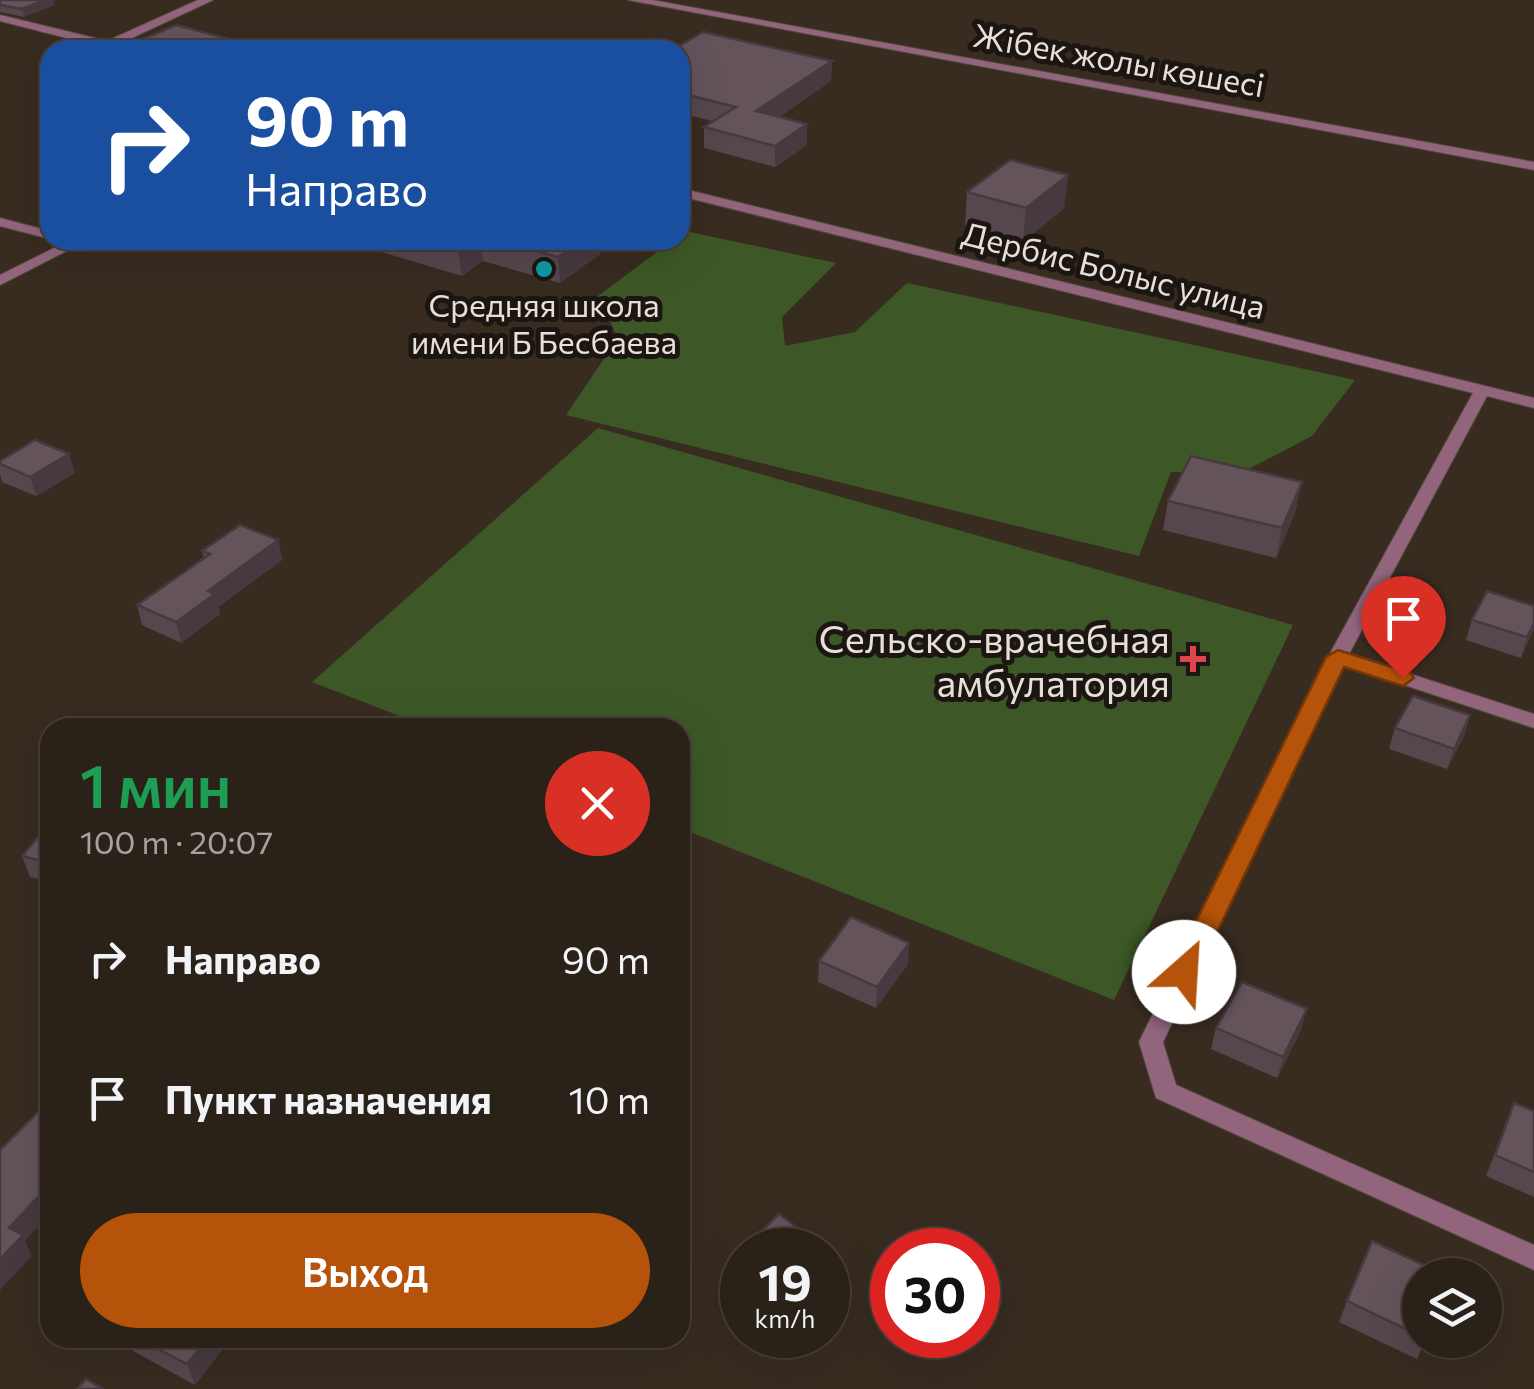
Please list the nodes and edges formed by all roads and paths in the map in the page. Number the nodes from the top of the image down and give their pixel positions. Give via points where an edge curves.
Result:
1 (207, 0) edge
2 (634, 0) edge
3 (0, 18) edge
4 (88, 40) edge
5 (119, 40) edge
6 (1534, 166) edge
7 (690, 194) edge
8 (0, 222) edge
9 (40, 232) edge
10 (58, 250) edge
11 (0, 281) edge
12 (1482, 390) junction
13 (1534, 403) edge
14 (1338, 657) junction
15 (1534, 721) edge
16 (1534, 1258) edge

1 - 5 street
2 - 6 street, Жібек жолы көшесі
3 - 4 street
7 - 12 street, Дербис Болыс улица
8 - 9 street
10 - 11 street
12 - 13 street, Дербис Болыс улица
12 - 14 street
14 - 15 street
14 - 16 street via 1150,1042 1165,1091

